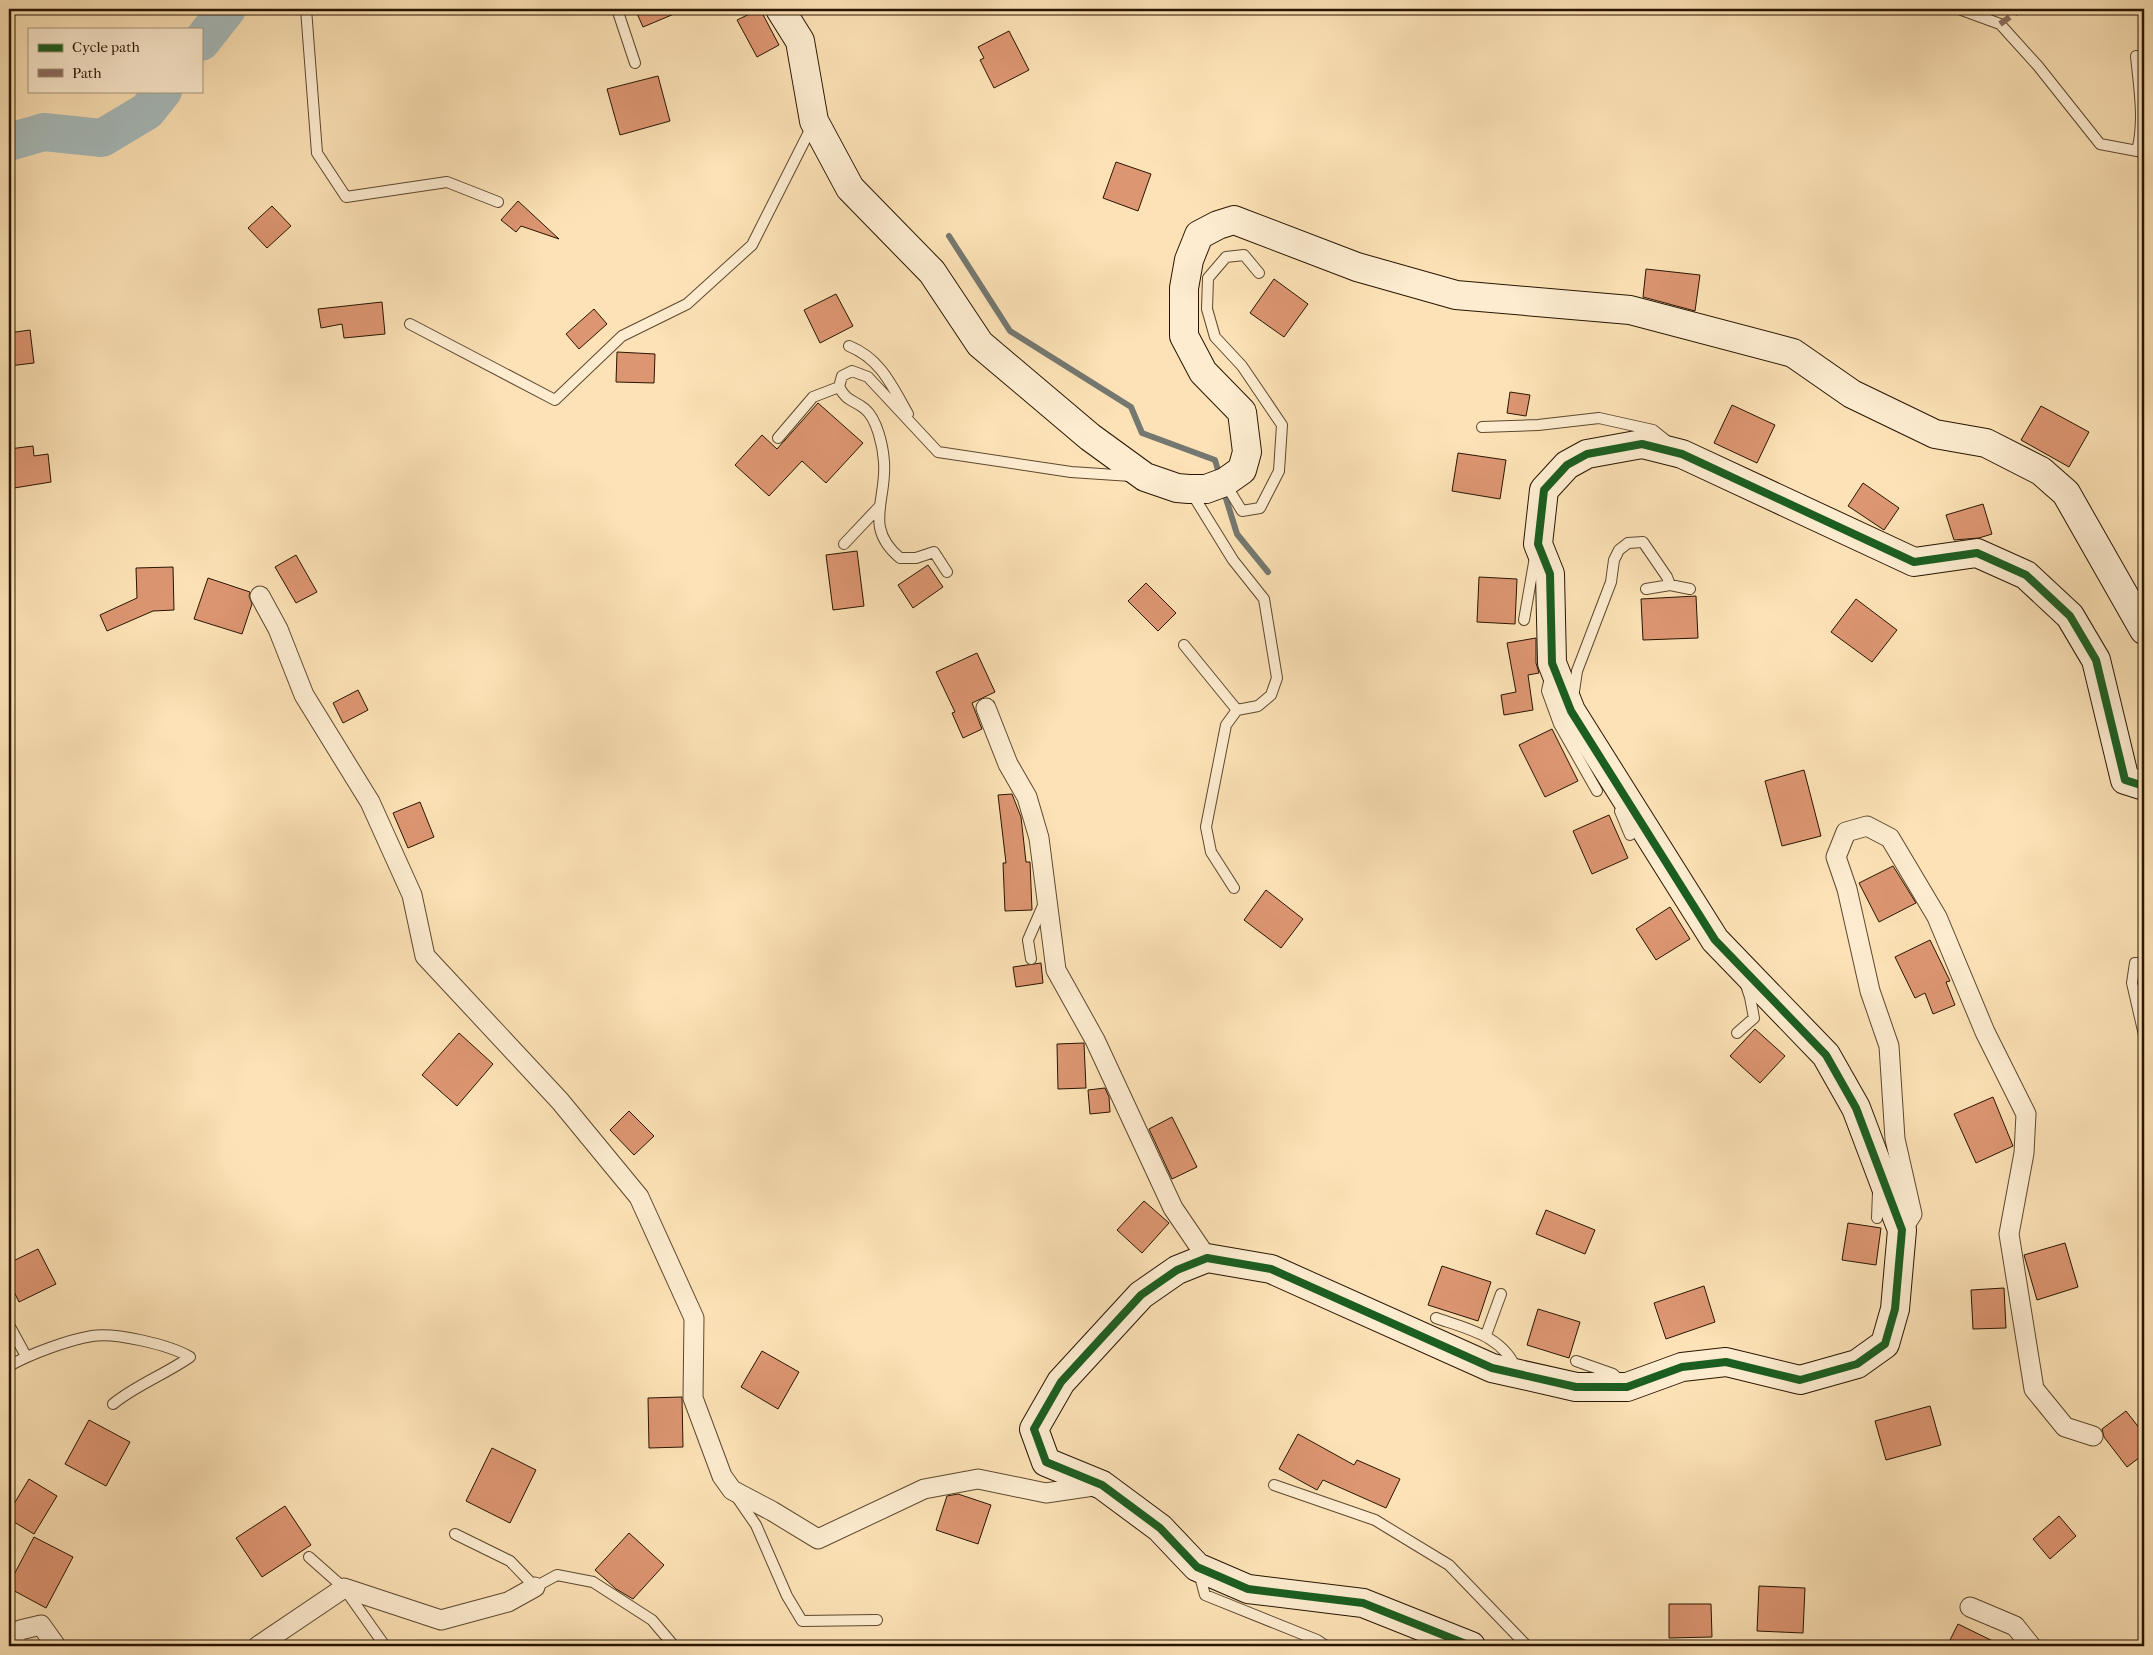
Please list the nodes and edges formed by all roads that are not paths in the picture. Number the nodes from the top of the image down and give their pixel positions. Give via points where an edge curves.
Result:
1 (306, 9) edge
2 (616, 9) edge
3 (780, 9) edge
4 (1959, 9) edge
5 (2136, 56) dead end
6 (635, 63) dead end
7 (814, 121) junction
8 (498, 202) dead end
9 (1259, 273) dead end
10 (410, 324) dead end
11 (849, 346) dead end
12 (839, 387) junction
13 (916, 428) junction
14 (1482, 428) dead end
15 (778, 438) dead end
16 (1682, 454) junction
17 (1145, 477) junction
18 (1225, 482) junction
19 (1190, 489) junction
20 (878, 508) junction
21 (844, 544) dead end
22 (1538, 544) junction
23 (947, 572) dead end
24 (1670, 585) junction
25 (1646, 589) dead end
26 (1690, 589) dead end
27 (260, 596) dead end
28 (1524, 620) dead end
29 (2144, 630) edge
30 (1184, 644) dead end
31 (1552, 664) junction
32 (986, 708) dead end
33 (1237, 710) junction
34 (1571, 711) junction
35 (2144, 786) edge
36 (1610, 790) junction
37 (1630, 835) dead end
38 (1234, 888) dead end
39 (1046, 896) junction
40 (1031, 958) dead end
41 (2144, 963) edge
42 (1738, 964) junction
43 (1737, 1033) dead end
44 (2144, 1035) edge
45 (1878, 1165) junction
46 (1878, 1218) dead end
47 (1902, 1230) junction
48 (1207, 1258) junction
49 (1501, 1294) dead end
50 (1436, 1318) dead end
51 (9, 1325) edge
52 (1486, 1335) junction
53 (26, 1356) junction
54 (1576, 1361) dead end
55 (9, 1366) edge
56 (1518, 1374) junction
57 (1627, 1387) junction
58 (113, 1404) dead end
59 (2093, 1436) dead end
60 (1102, 1485) junction
61 (1274, 1485) dead end
62 (732, 1490) junction
63 (455, 1534) dead end
64 (309, 1557) dead end
65 (1197, 1567) junction
66 (535, 1587) junction
67 (344, 1588) junction
68 (1970, 1607) dead end
69 (877, 1620) dead end
70 (9, 1644) edge
71 (56, 1646) edge
72 (258, 1646) edge
73 (385, 1646) edge
74 (674, 1646) edge
75 (1326, 1646) edge
76 (1472, 1646) edge
77 (1527, 1646) edge
78 (2031, 1646) edge

1 - 8 lane via 317,153 346,197 447,182
2 - 6 lane
3 - 7 street via 800,41
4 - 5 lane via 2000,24 2100,144 2137,151 2142,133
7 - 10 lane via 752,246 688,304 622,336 555,400
7 - 17 street via 850,188 932,272 980,344 1090,437
9 - 18 lane via 1244,255 1226,257 1208,278 1207,310 1215,337 1242,366 1282,425 1279,471 1260,508 1242,511
11 - 13 lane via 864,352 885,374
12 - 13 lane via 842,376 852,370 868,377
12 - 15 lane via 813,397
12 - 20 lane via 846,398 866,409 876,427 884,461 884,489
13 - 17 lane via 938,452 1071,472
14 - 16 lane via 1599,418 1653,430
16 - 22 street via 1642,444 1587,454 1567,465 1544,490
16 - 35 street via 1914,562 1977,553 2026,575 2070,616 2096,660 2125,780
17 - 19 street
18 - 19 street via 1206,489
18 - 29 street via 1242,470 1247,452 1242,412 1203,372 1184,336 1184,288 1198,235 1234,220 1357,268 1456,295 1630,310 1793,352 1852,394 1935,434 1986,443 2041,471 2066,493
19 - 33 lane via 1233,560 1264,599 1277,678 1272,694 1258,706
20 - 21 lane
20 - 23 lane via 880,531 888,548 900,558 916,558 934,552
22 - 28 lane
22 - 31 street via 1550,574
24 - 25 lane
24 - 26 lane
24 - 34 lane via 1643,542 1628,543 1619,550 1611,582 1577,671
27 - 62 street via 278,629 304,695 370,802 412,895 425,956 560,1101 639,1197 694,1318 693,1398 722,1476
30 - 33 lane
31 - 34 street
31 - 36 lane via 1547,691 1560,724
32 - 39 street via 1008,764 1027,797 1039,838
33 - 38 lane via 1226,725 1206,827 1211,852
34 - 36 street
36 - 37 lane
36 - 42 street via 1715,940
39 - 40 lane via 1028,940
39 - 48 street via 1056,970 1094,1040 1173,1208
41 - 44 lane via 2135,963 2132,983
42 - 43 lane via 1754,1018
42 - 45 street via 1826,1055 1856,1108
45 - 46 lane
45 - 47 street
47 - 57 street via 1895,1309 1885,1344 1856,1364 1800,1380 1726,1362 1682,1367
47 - 59 street via 1912,1214 1895,1139 1889,1046 1870,991 1847,889 1836,857 1846,832 1867,826 1890,838 1937,917 1985,1032 2026,1114 2024,1153 2009,1234 2034,1389 2064,1427
48 - 56 street via 1271,1269 1492,1368
48 - 60 street via 1177,1270 1142,1295 1061,1382 1034,1429 1046,1462
49 - 52 lane
50 - 52 lane
51 - 53 lane
52 - 56 lane via 1513,1360
53 - 55 lane
53 - 58 lane via 94,1335 132,1338 177,1349 190,1357
54 - 57 lane via 1613,1374
56 - 57 street via 1576,1387
60 - 62 street via 1046,1493 978,1479 924,1489 818,1539
60 - 65 street via 1160,1528
61 - 77 lane via 1375,1520 1449,1566
62 - 69 lane via 756,1525 787,1596 802,1621
63 - 66 lane via 510,1561
64 - 67 lane
65 - 75 lane via 1205,1596
65 - 76 street via 1248,1589 1363,1604
66 - 67 street via 508,1602 441,1620
66 - 74 lane via 557,1575 593,1582 652,1620
67 - 72 street
67 - 73 lane
68 - 78 street via 2015,1626
70 - 71 street via 20,1630 41,1625

